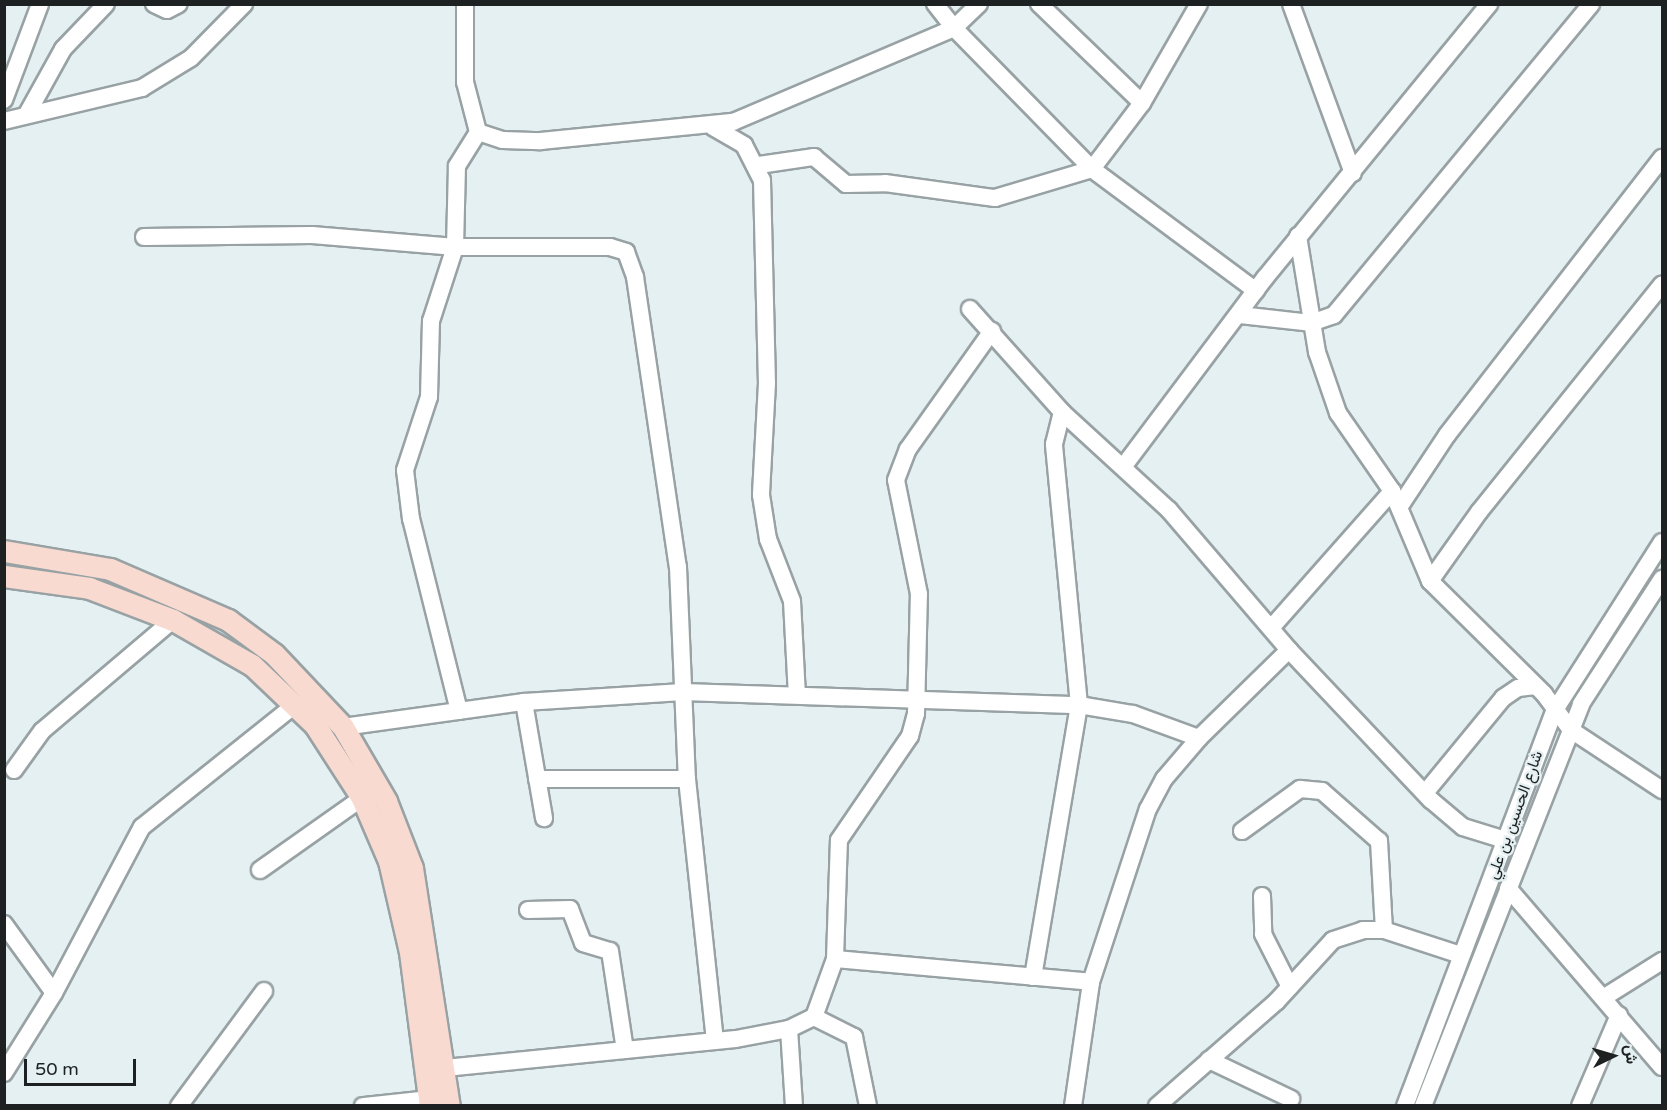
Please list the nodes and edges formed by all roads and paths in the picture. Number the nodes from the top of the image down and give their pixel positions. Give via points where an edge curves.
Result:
1 (40, 4) edge
2 (106, 4) edge
3 (154, 4) edge
4 (179, 4) edge
5 (244, 4) edge
6 (465, 4) edge
7 (935, 4) edge
8 (979, 4) edge
9 (1039, 4) edge
10 (1199, 4) edge
11 (1291, 4) edge
12 (1489, 4) edge
13 (1591, 4) edge
14 (954, 28) junction
15 (4, 100) edge
16 (1142, 103) junction
17 (27, 114) junction
18 (4, 121) edge
19 (713, 127) junction
20 (478, 132) junction
21 (1662, 158) edge
22 (759, 165) junction
23 (1092, 168) junction
24 (1353, 173) junction
25 (1298, 236) junction
26 (144, 237) dead end
27 (455, 247) junction
28 (1662, 284) edge
29 (1256, 291) junction
30 (970, 309) dead end
31 (1239, 315) junction
32 (1311, 323) junction
33 (992, 331) junction
34 (1062, 412) junction
35 (1123, 467) junction
36 (1396, 499) junction
37 (1662, 542) edge
38 (4, 551) edge
39 (4, 576) edge
40 (1662, 579) edge
41 (1430, 580) junction
42 (173, 620) junction
43 (1271, 628) junction
44 (1289, 650) junction
45 (1536, 686) junction
46 (683, 692) junction
47 (797, 695) junction
48 (917, 699) junction
49 (524, 702) junction
50 (296, 704) junction
51 (1079, 705) junction
52 (1555, 710) junction
53 (459, 711) junction
54 (343, 727) junction
55 (1570, 730) junction
56 (1199, 738) junction
57 (14, 770) dead end
58 (537, 779) junction
59 (687, 779) junction
60 (1662, 790) edge
61 (1425, 794) junction
62 (362, 798) junction
63 (544, 818) dead end
64 (1242, 831) dead end
65 (1505, 840) junction
66 (260, 870) dead end
67 (1508, 888) junction
68 (1262, 896) dead end
69 (528, 910) dead end
70 (4, 924) edge
71 (1384, 930) junction
72 (1461, 955) junction
73 (835, 959) junction
74 (1662, 961) edge
75 (1033, 977) junction
76 (1091, 982) junction
77 (1290, 987) junction
78 (264, 990) dead end
79 (54, 993) junction
80 (1603, 998) junction
81 (428, 1010) junction
82 (1619, 1015) junction
83 (814, 1017) junction
84 (789, 1029) junction
85 (715, 1041) junction
86 (625, 1050) junction
87 (1209, 1060) junction
88 (1662, 1067) edge
89 (445, 1068) junction
90 (4, 1073) edge
91 (1291, 1099) dead end
92 (429, 1102) edge
93 (179, 1106) edge
94 (363, 1106) edge
95 (449, 1106) edge
96 (794, 1106) edge
97 (868, 1106) edge
98 (1073, 1106) edge
99 (1157, 1106) edge
100 (1405, 1106) edge
101 (1423, 1106) edge
102 (1580, 1106) edge

1 - 15 street
2 - 17 street via 63,49
3 - 4 street via 167,10
5 - 17 street via 191,58 158,80 110,98
6 - 20 street via 465,82
7 - 14 street
8 - 14 street
9 - 16 street
10 - 16 street
11 - 24 street
12 - 24 street
13 - 32 street via 1348,301 1321,322
14 - 19 street
14 - 23 street
16 - 23 street
17 - 18 street
19 - 20 street via 541,141 503,140
19 - 22 street via 744,145
20 - 27 street via 458,166
21 - 36 street
22 - 23 street via 814,157 846,184 885,183 995,198
22 - 47 street via 767,383 761,495 768,539 792,601
23 - 29 street
24 - 25 street
25 - 29 street
25 - 32 street
26 - 27 street via 312,235
27 - 46 street via 610,247 620,248 631,260 678,567
27 - 53 street via 431,321 429,397 405,470 411,519
28 - 41 street via 1479,512
29 - 31 street
30 - 33 street
31 - 32 street
31 - 35 street
32 - 36 street via 1338,413
33 - 34 street
33 - 48 street via 908,449 896,480 919,594
34 - 35 street
34 - 51 street via 1054,444
35 - 43 street via 1169,510
36 - 41 street
36 - 43 street
37 - 52 street, شارع الحسين بن علي
38 - 54 main road via 110,569 228,620 274,654
39 - 42 main road via 88,588
40 - 55 street, شارع الحسين بن علي via 1592,684
41 - 45 street
42 - 50 main road via 252,665
42 - 57 street via 42,731
43 - 44 street
44 - 56 street
44 - 61 street
45 - 52 street
45 - 61 street via 1518,688 1503,698
46 - 47 street
46 - 49 street
46 - 59 street
47 - 48 street
48 - 51 street
48 - 73 street via 910,736 838,840
49 - 53 street
49 - 58 street
50 - 62 main road
50 - 79 street via 142,827
51 - 56 street via 1133,714
51 - 75 street
52 - 55 street
52 - 65 street, شارع الحسين بن علي
53 - 54 street
54 - 81 main road via 403,839 421,905
55 - 60 street
55 - 67 street, شارع الحسين بن علي
56 - 76 street via 1164,779 1148,809
58 - 59 street
58 - 63 street
59 - 85 street
61 - 65 street via 1463,827
62 - 66 street
62 - 81 main road via 395,882
64 - 71 street via 1300,789 1322,791 1379,841
65 - 72 street, شارع الحسين بن علي
67 - 80 street
67 - 101 street, شارع الحسين بن علي
68 - 77 street via 1263,934
69 - 86 street via 570,909 583,943 610,951
70 - 79 street
71 - 72 street
71 - 77 street via 1363,930 1333,940
72 - 100 street, شارع الحسين بن علي
73 - 75 street
73 - 83 street
74 - 80 street
75 - 76 street
76 - 98 street
77 - 87 street
78 - 93 street
79 - 90 street
80 - 82 street
81 - 89 main road
81 - 92 main road
82 - 88 street
82 - 102 street
83 - 84 street
83 - 97 street via 854,1037
84 - 85 street
84 - 96 street
85 - 86 street
86 - 89 street
87 - 91 street
87 - 99 street
89 - 95 main road
92 - 94 street

